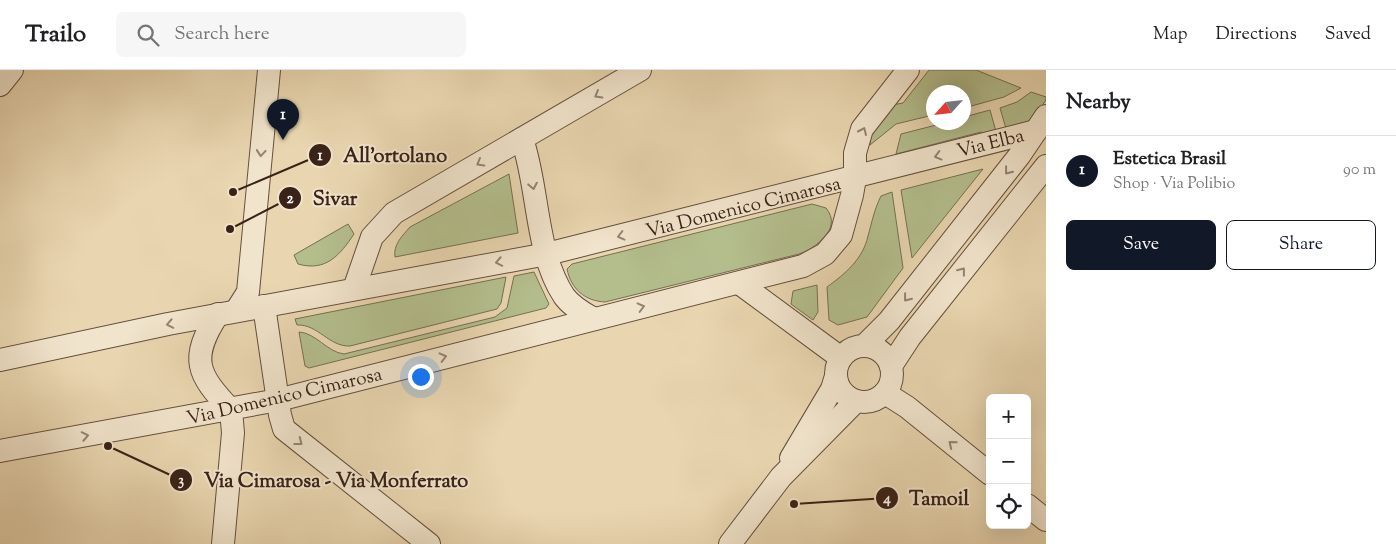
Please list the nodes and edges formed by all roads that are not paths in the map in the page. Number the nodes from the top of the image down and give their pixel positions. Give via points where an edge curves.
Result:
1 (12, 70) edge
2 (269, 70) edge
3 (640, 70) edge
4 (908, 70) edge
5 (0, 86) edge
6 (1041, 124) edge
7 (522, 139) junction
8 (1046, 166) edge
9 (855, 178) junction
10 (547, 254) junction
11 (739, 283) junction
12 (354, 289) junction
13 (264, 306) junction
14 (227, 313) junction
15 (594, 319) junction
16 (864, 346) junction
17 (0, 360) edge
18 (891, 366) junction
19 (838, 367) junction
20 (885, 393) junction
21 (278, 400) junction
22 (856, 401) junction
23 (231, 410) junction
24 (0, 451) edge
25 (986, 471) edge
26 (781, 477) junction
27 (1031, 508) edge
28 (1046, 520) edge
29 (223, 544) edge
30 (429, 544) edge
31 (730, 544) edge

1 - 5 street
2 -> 14 street via 248,292
3 -> 7 street
9 -> 4 street via 855,153 862,129
6 -> 9 street, Via Elba via 1002,138
6 -> 16 street, Via Elba via 889,321
7 -> 10 street
7 -> 12 street via 394,213 372,237
18 -> 8 street via 910,337
9 -> 10 street, Via Domenico Cimarosa
9 - 11 street, Via Domenico Cimarosa via 841,234 825,254 803,266
10 -> 12 street, Via Domenico Cimarosa
10 - 15 street via 564,297
15 -> 11 street, Via Domenico Cimarosa
11 - 19 street
12 - 13 street, Via Domenico Cimarosa
13 - 14 street, Via Domenico Cimarosa
13 - 21 street
14 -> 17 street, Via Domenico Cimarosa
14 - 23 street via 206,333 200,352 201,367 209,387
21 -> 15 street, Via Domenico Cimarosa
16 - 18 street via 882,353
16 - 19 street via 851,349
18 - 20 street via 892,378
19 - 22 street via 840,389
19 - 26 street via 832,389
20 - 22 street via 875,400
25 -> 20 street
21 - 23 street, Via Domenico Cimarosa
21 -> 30 street via 288,434
22 - 26 street
24 -> 23 street, Via Domenico Cimarosa
23 - 29 street via 234,433
26 - 31 street
27 - 28 street

